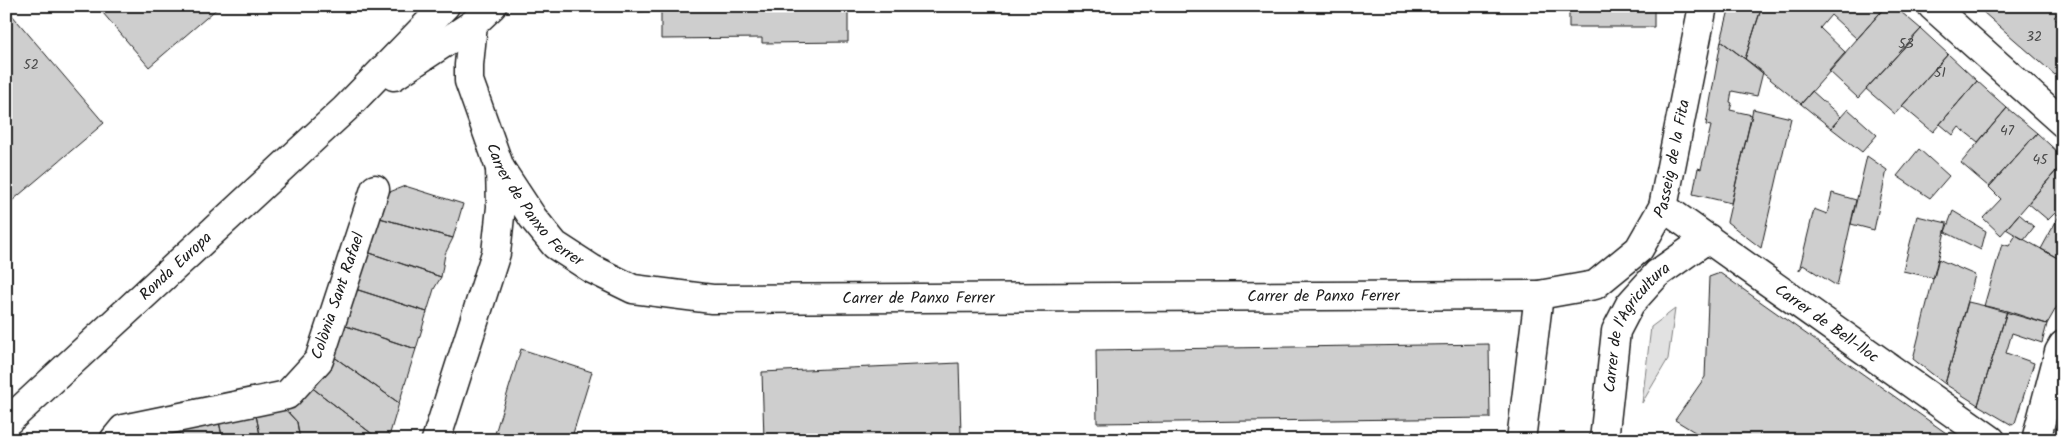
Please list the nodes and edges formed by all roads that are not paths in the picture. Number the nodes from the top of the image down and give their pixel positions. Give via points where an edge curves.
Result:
1 (445, 6) edge
2 (1703, 6) edge
3 (1932, 6) edge
4 (482, 15) edge
5 (345, 109) junction
6 (2063, 123) edge
7 (500, 168) junction
8 (375, 189) dead end
9 (1663, 207) junction
10 (1708, 238) junction
11 (1595, 284) junction
12 (1539, 294) junction
13 (1616, 331) junction
14 (2061, 350) edge
15 (6, 422) edge
16 (114, 440) edge
17 (436, 440) edge
18 (1521, 440) edge
19 (1604, 440) edge
20 (1991, 440) edge
21 (2036, 440) edge

1 - 5 street, Ronda Europa
2 - 9 street, Passeig de la Fita
3 - 6 street
4 - 5 street, Ronda Europa
4 - 7 street, Carrer de Panxo Ferrer via 469,65 469,81
5 - 15 street, Ronda Europa
7 - 12 street, Carrer de Panxo Ferrer via 555,245 585,264 633,289 712,299
7 - 17 street via 496,253
8 - 16 street, Colònia Sant Rafael via 319,360 287,395 123,429
9 - 10 street, Carrer de Bell-lloc
9 - 11 street, Passeig de la Fita via 1639,248
10 - 13 street, Carrer de l'Agricultura via 1657,274 1630,304
10 - 20 street, Carrer de Bell-lloc
11 - 12 street, Passeig de la Fita
11 - 13 street via 1609,302
12 - 18 street
13 - 19 street, Carrer de l'Agricultura
14 - 21 street

